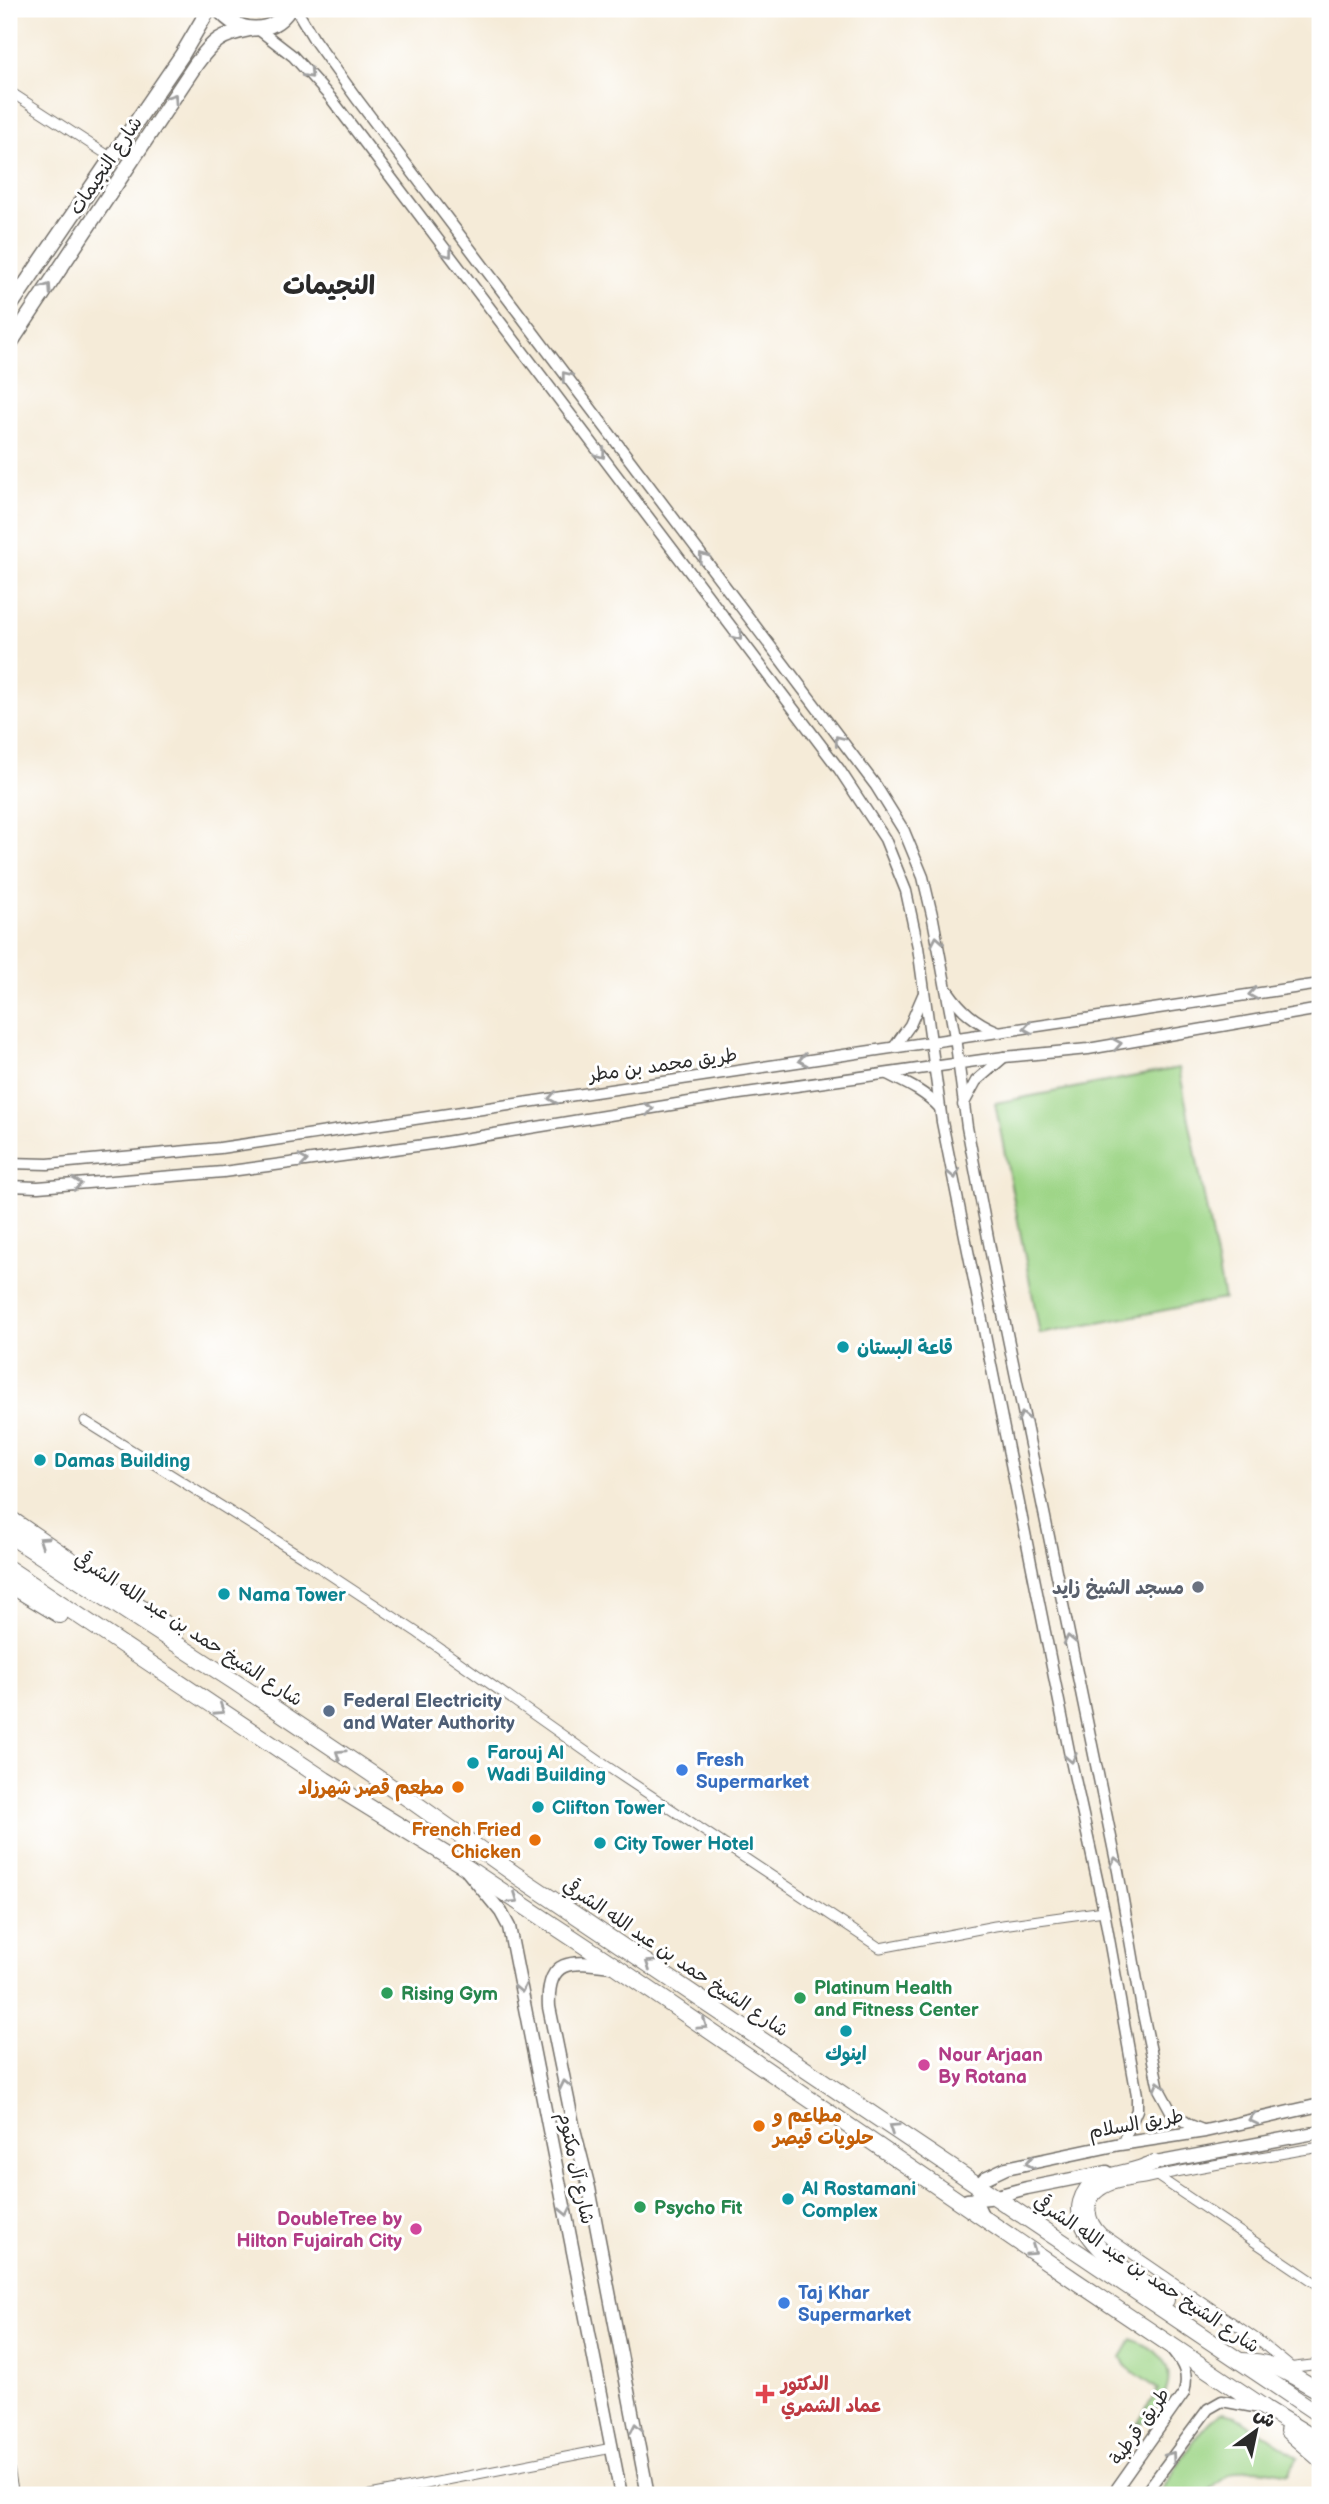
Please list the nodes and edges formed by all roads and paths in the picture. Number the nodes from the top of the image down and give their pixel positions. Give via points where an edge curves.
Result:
1 (209, 9) edge
2 (219, 9) edge
3 (289, 9) edge
4 (296, 9) edge
5 (254, 29) junction
6 (9, 91) edge
7 (112, 158) junction
8 (9, 308) edge
9 (9, 345) edge
10 (1320, 984) edge
11 (945, 987) junction
12 (925, 989) junction
13 (1320, 1009) edge
14 (999, 1032) junction
15 (955, 1037) junction
16 (931, 1041) junction
17 (895, 1046) junction
18 (1004, 1057) junction
19 (958, 1063) junction
20 (935, 1068) junction
21 (885, 1074) junction
22 (963, 1105) junction
23 (940, 1108) junction
24 (9, 1163) edge
25 (9, 1186) edge
26 (974, 1273) junction
27 (996, 1279) junction
28 (85, 1421) dead end
29 (9, 1518) edge
30 (1026, 1531) junction
31 (9, 1535) edge
32 (1049, 1544) junction
33 (9, 1569) edge
34 (9, 1584) edge
35 (163, 1672) junction
36 (234, 1682) junction
37 (1065, 1727) junction
38 (1088, 1733) junction
39 (461, 1864) junction
40 (1104, 1911) junction
41 (615, 1966) junction
42 (1121, 1999) junction
43 (1141, 2001) junction
44 (529, 2028) junction
45 (554, 2035) junction
46 (802, 2092) junction
47 (1320, 2105) edge
48 (1205, 2131) junction
49 (1320, 2132) edge
50 (1122, 2144) junction
51 (1320, 2147) edge
52 (957, 2170) junction
53 (1156, 2170) junction
54 (977, 2193) junction
55 (996, 2196) junction
56 (954, 2197) junction
57 (983, 2217) junction
58 (1002, 2230) junction
59 (1320, 2286) edge
60 (1180, 2321) junction
61 (1163, 2339) junction
62 (1211, 2342) junction
63 (1241, 2361) junction
64 (1320, 2364) edge
65 (1286, 2368) junction
66 (1320, 2388) edge
67 (1266, 2409) junction
68 (1320, 2415) edge
69 (1320, 2442) edge
70 (612, 2448) junction
71 (1320, 2459) edge
72 (9, 2468) edge
73 (1115, 2491) edge
74 (14, 2495) edge
75 (370, 2495) edge
76 (621, 2495) edge
77 (648, 2495) edge
78 (1132, 2495) edge
79 (1143, 2495) edge

1 - 7 main road, شارع النجيمات
2 - 5 main road via 229,21
3 - 5 main road, شارع النجيمات via 276,23
11 -> 4 street via 923,877 904,831 876,786 379,129
9 -> 5 main road, شارع النجيمات via 212,42 226,33
5 -> 12 street via 293,57 330,97 839,769 885,839 906,891
6 - 7 street
7 - 8 main road, شارع النجيمات
10 -> 14 street, طريق محمد بن مطر
11 - 14 street via 965,1012
11 - 15 street
12 - 16 street
12 - 17 street
18 -> 13 street via 1088,1049
14 - 15 street, طريق محمد بن مطر
15 - 16 street, طريق محمد بن مطر
15 - 19 street
16 - 17 street, طريق محمد بن مطر
16 - 20 street
17 -> 24 street, طريق محمد بن مطر via 220,1148 48,1164
18 - 19 street
18 - 22 street via 976,1081
19 - 20 street
19 - 22 street
20 - 21 street
20 - 23 street
21 - 23 street via 928,1095
25 -> 21 street via 223,1172
22 - 27 street
23 -> 26 street
26 - 27 street via 984,1266
26 - 30 street
32 -> 27 street
28 - 40 street via 418,1633 605,1765 880,1948
36 -> 29 highway via 216,1660
30 - 32 street via 1038,1549
30 - 37 street
31 - 36 highway, شارع الشيخ حمد بن عبد الله الشرقي
38 -> 32 street
33 - 35 highway
34 - 35 highway
35 -> 39 highway
52 -> 36 highway, شارع الشيخ حمد بن عبد الله الشرقي
37 - 38 street via 1078,1724
37 -> 40 street
43 -> 38 street
39 -> 41 highway
39 -> 44 main road, شارع آل مكتوم via 506,1920
40 - 42 street
41 - 45 main road, شارع آل مكتوم via 575,1961 555,1972 548,1993
41 -> 46 highway
42 - 43 street via 1125,2008 1133,2011
42 - 50 street via 1137,2095 1137,2110
48 -> 43 street via 1181,2120 1165,2103
44 - 45 main road via 540,2022
44 -> 70 main road, شارع آل مكتوم
77 -> 45 main road, شارع آل مكتوم via 589,2188
46 - 52 highway via 830,2104 955,2187 963,2180
46 - 56 highway
47 -> 48 main road, طريق السلام
48 - 50 main road, طريق السلام
49 - 53 main road
50 -> 54 main road, طريق السلام via 1006,2168 985,2178
51 - 53 street
52 - 54 highway, شارع الشيخ حمد بن عبد الله الشرقي
53 - 55 main road
53 - 59 street
53 - 62 highway via 1097,2181 1083,2196 1081,2221 1095,2245 1172,2304
53 - 65 street via 1101,2191 1091,2210 1097,2227 1258,2340
54 - 55 highway, شارع الشيخ حمد بن عبد الله الشرقي
54 - 56 main road
54 - 57 main road
55 - 60 highway, شارع الشيخ حمد بن عبد الله الشرقي
56 - 57 highway
57 - 58 highway
58 - 60 highway via 999,2218 1008,2214 1132,2298
58 -> 61 highway
60 - 62 highway, شارع الشيخ حمد بن عبد الله الشرقي
61 - 67 highway
61 - 73 street, طريق قرطبة via 1184,2366 1184,2393
62 - 63 highway, شارع الشيخ حمد بن عبد الله الشرقي
63 - 65 highway
63 - 68 highway, شارع الشيخ حمد بن عبد الله الشرقي
64 - 65 street
65 - 66 highway
67 - 69 highway
67 - 71 highway
79 -> 67 street via 1208,2409 1222,2401
70 - 75 street
70 - 76 main road, شارع آل مكتوم
72 - 74 street
73 - 78 street

